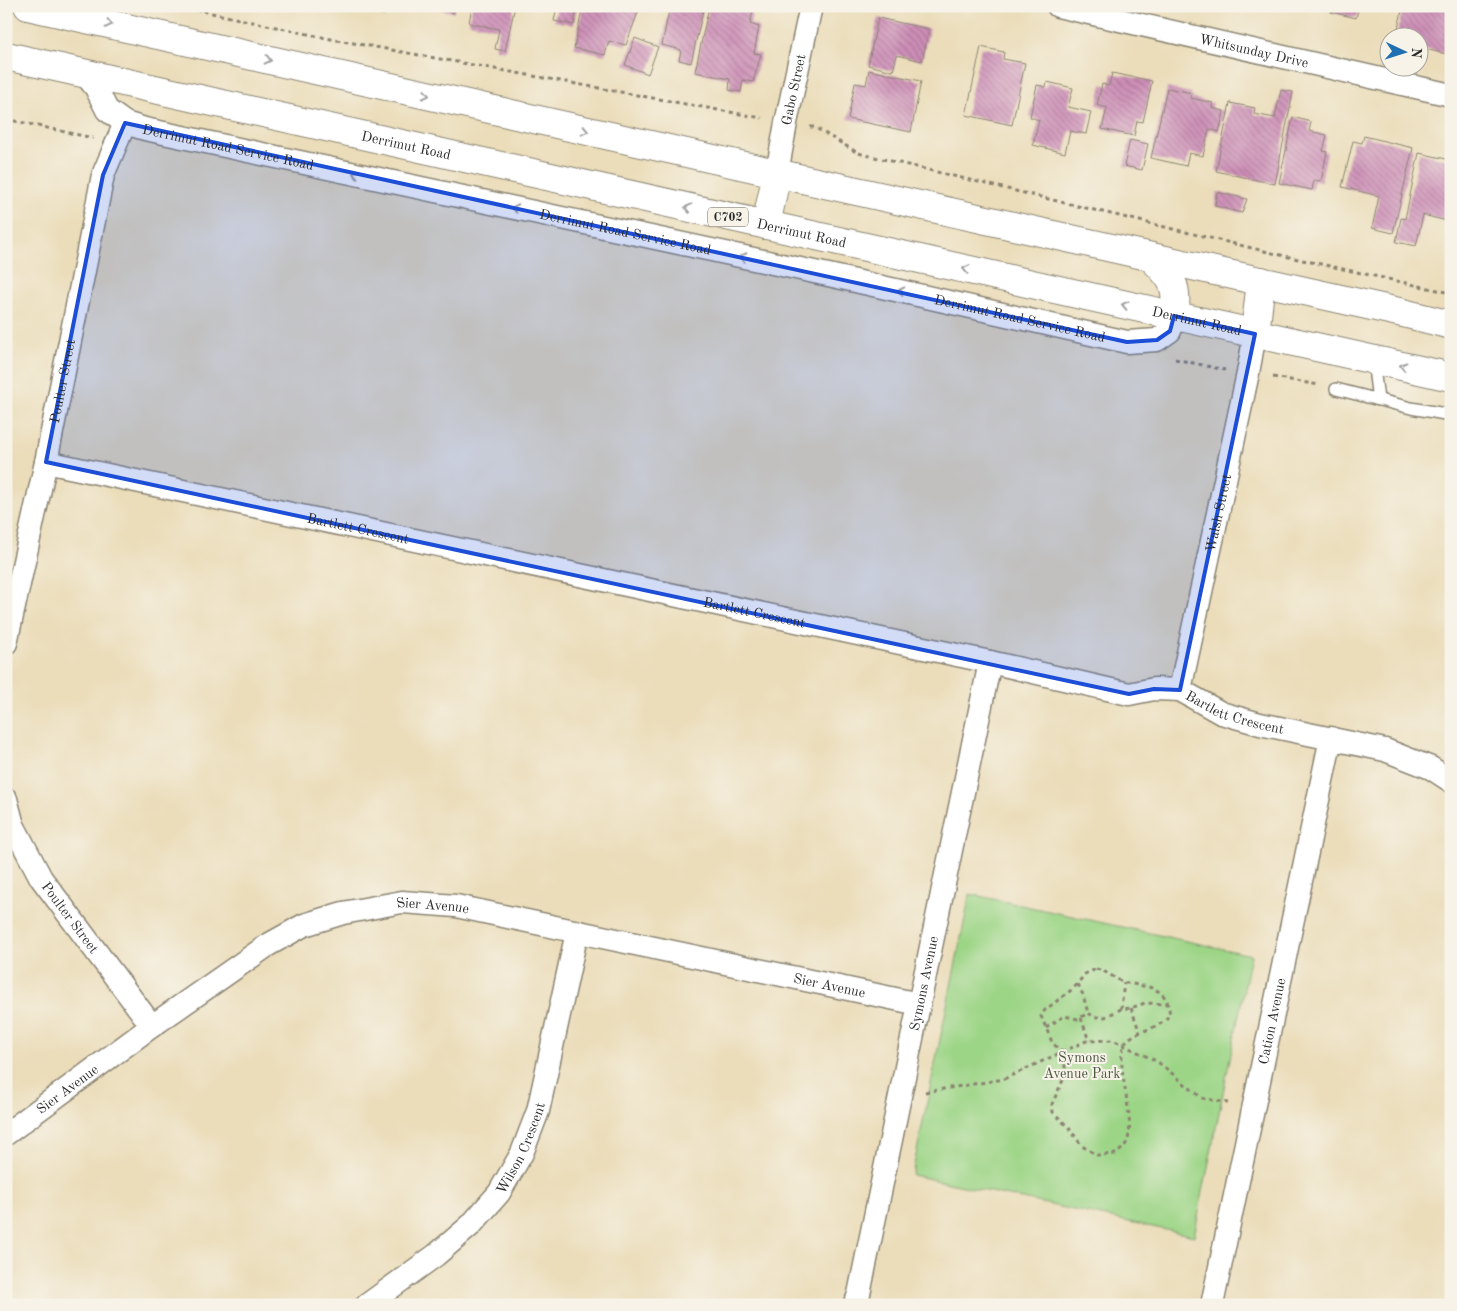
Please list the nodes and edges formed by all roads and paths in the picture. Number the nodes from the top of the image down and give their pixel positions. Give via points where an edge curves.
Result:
1 (28, 6) edge
2 (180, 6) edge
3 (811, 6) edge
4 (1058, 6) edge
5 (1118, 12) edge
6 (6, 37) edge
7 (6, 56) edge
8 (84, 73) junction
9 (1451, 95) edge
10 (6, 119) edge
11 (125, 122) junction
12 (786, 122) junction
13 (115, 146) junction
14 (777, 173) junction
15 (766, 225) junction
16 (1151, 258) junction
17 (1262, 281) junction
18 (1451, 293) edge
19 (1174, 316) junction
20 (1451, 325) edge
21 (1255, 334) junction
22 (1373, 360) junction
23 (1451, 377) edge
24 (1336, 389) dead end
25 (1378, 400) junction
26 (1451, 415) edge
27 (46, 462) junction
28 (6, 643) edge
29 (990, 662) junction
30 (1180, 690) junction
31 (1331, 738) junction
32 (1451, 781) edge
33 (6, 799) edge
34 (577, 932) junction
35 (1124, 982) junction
36 (1078, 984) junction
37 (918, 1004) junction
38 (1168, 1004) junction
39 (1131, 1008) junction
40 (1121, 1009) junction
41 (1088, 1013) junction
42 (1081, 1018) junction
43 (152, 1026) junction
44 (1046, 1028) junction
45 (1140, 1033) junction
46 (1089, 1041) junction
47 (1124, 1045) junction
48 (1062, 1052) junction
49 (900, 1096) junction
50 (1252, 1109) junction
51 (6, 1134) edge
52 (367, 1305) edge
53 (855, 1305) edge
54 (1212, 1305) edge

1 -> 14 highway
2 - 12 path via 335,40
3 - 12 street, Gabo Street
4 - 5 street, Whitsunday Drive
5 - 9 street, Whitsunday Drive
6 - 8 highway via 54,52
7 - 8 highway, Derrimut Road / C702
8 - 11 street, Derrimut Road Service Road via 107,110
15 -> 8 highway, Derrimut Road / C702
10 - 13 path via 94,138
11 - 13 street, Poulter Street
19 -> 11 street, Derrimut Road Service Road via 1170,332 1157,340 1127,342 154,131
12 - 14 street, Gabo Street
12 - 18 path via 814,127 858,153
13 - 27 street, Poulter Street via 103,175
14 - 15 highway
14 - 16 highway
19 -> 15 highway, Derrimut Road / C702
16 - 17 highway
16 - 19 highway via 1169,275 1174,286
17 - 20 highway
17 - 21 highway
19 - 21 highway, Derrimut Road / C702
21 - 22 highway, Derrimut Road / C702
21 - 30 street, Walsh Street
23 -> 22 highway, Derrimut Road / C702
22 - 25 lane
24 - 25 lane
25 - 26 lane
27 - 28 street, Poulter Street
27 - 29 street, Bartlett Crescent
29 - 30 street, Bartlett Crescent via 1129,694 1154,689
29 - 37 street, Symons Avenue
30 - 31 street, Bartlett Crescent via 1221,712 1260,724
31 - 32 street, Bartlett Crescent via 1385,750 1431,768
31 - 50 street, Cation Avenue
33 - 43 street, Poulter Street via 12,824 41,878
34 - 37 street, Sier Avenue
34 - 43 street, Sier Avenue via 456,906 402,902 343,913 304,925 268,945
34 - 52 street, Wilson Crescent via 538,1111 522,1153 499,1193 471,1225
35 - 36 path via 1096,970 1085,974
35 - 38 path via 1159,991
35 - 40 path
36 - 41 path
36 - 44 path via 1045,1010 1042,1016
37 - 49 street, Symons Avenue
38 - 39 path via 1145,1003
38 - 45 path via 1169,1015 1163,1022
39 - 40 path
39 - 45 path
40 - 41 path via 1104,1017
41 - 42 path
42 - 44 path via 1064,1016
42 - 46 path
43 - 51 street, Sier Avenue
44 - 48 path via 1052,1042
45 - 47 path via 1131,1036
46 - 47 path via 1113,1040
46 - 48 path
47 - 48 path via 1122,1053 1130,1129 1126,1144 1117,1154 1097,1155 1082,1146 1052,1112 1052,1104 1063,1080 1065,1056
47 - 50 path via 1158,1062 1202,1098
48 - 49 path via 1004,1079
49 - 53 street, Symons Avenue
50 - 54 street, Cation Avenue

